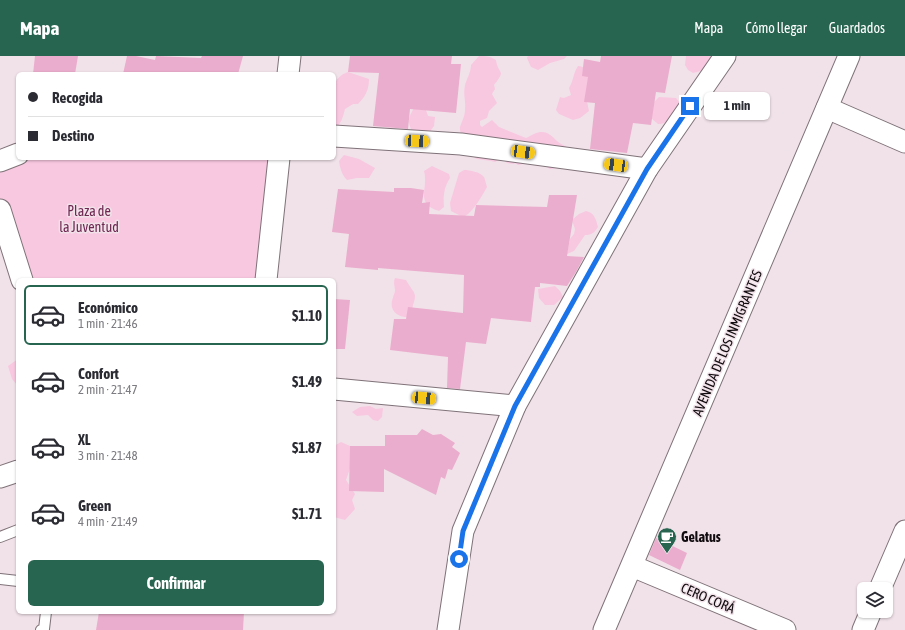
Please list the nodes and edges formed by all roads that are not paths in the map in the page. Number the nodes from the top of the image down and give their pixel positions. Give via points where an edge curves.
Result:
1 (290, 56) edge
2 (725, 56) edge
3 (849, 56) edge
4 (288, 72) edge
5 (827, 108) junction
6 (336, 136) edge
7 (905, 142) edge
8 (16, 155) edge
9 (279, 160) edge
10 (0, 161) edge
11 (647, 169) junction
12 (0, 210) edge
13 (21, 278) edge
14 (266, 278) edge
15 (336, 389) edge
16 (515, 406) junction
17 (16, 472) edge
18 (0, 477) edge
19 (16, 531) edge
20 (905, 531) edge
21 (0, 537) edge
22 (632, 566) junction
23 (0, 579) edge
24 (16, 581) edge
25 (883, 582) edge
26 (46, 614) edge
27 (868, 618) edge
28 (41, 630) edge
29 (448, 630) edge
30 (604, 630) edge
31 (785, 630) edge
32 (863, 630) edge

1 - 4 street
2 - 11 street
3 - 5 street, AVENIDA DE LOS INMIGRANTES
5 - 7 street
5 - 22 street, AVENIDA DE LOS INMIGRANTES
6 - 11 street via 461,144
8 - 10 street
9 - 14 street
11 - 16 street
12 - 13 street
15 - 16 street
16 - 29 street via 463,531
17 - 18 street
19 - 21 lane
20 - 25 street
22 - 30 street, AVENIDA DE LOS INMIGRANTES
22 - 31 street, CERO CORÁ
23 - 24 lane
26 - 28 lane via 44,629
27 - 32 street

